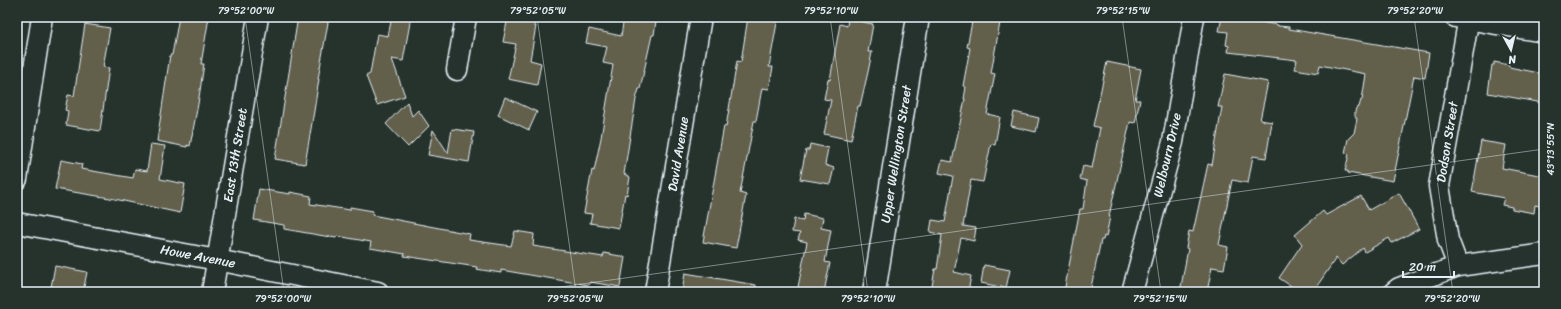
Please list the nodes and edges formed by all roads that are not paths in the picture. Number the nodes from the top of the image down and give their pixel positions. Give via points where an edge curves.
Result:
1 (42, 17) edge
2 (258, 17) edge
3 (466, 17) edge
4 (701, 17) edge
5 (918, 17) edge
6 (1194, 17) edge
7 (1464, 18) edge
8 (1544, 32) edge
9 (457, 70) dead end
10 (17, 179) edge
11 (17, 224) edge
12 (1544, 254) edge
13 (217, 260) junction
14 (1458, 266) junction
15 (212, 292) edge
16 (378, 292) edge
17 (655, 292) edge
18 (874, 292) edge
19 (1132, 292) edge
20 (1394, 292) edge

1 - 10 street
2 - 13 street, East 13th Street
3 - 9 street
4 - 17 street, David Avenue
5 - 18 main road, Upper Wellington Street
6 - 19 street, Welbourn Drive via 1173,142
7 - 8 street
7 - 14 street, Dodson Street via 1439,186 1448,240
11 - 13 street, Howe Avenue
12 - 14 street
13 - 15 street, East 13th Street
13 - 16 street, Howe Avenue
14 - 20 street

